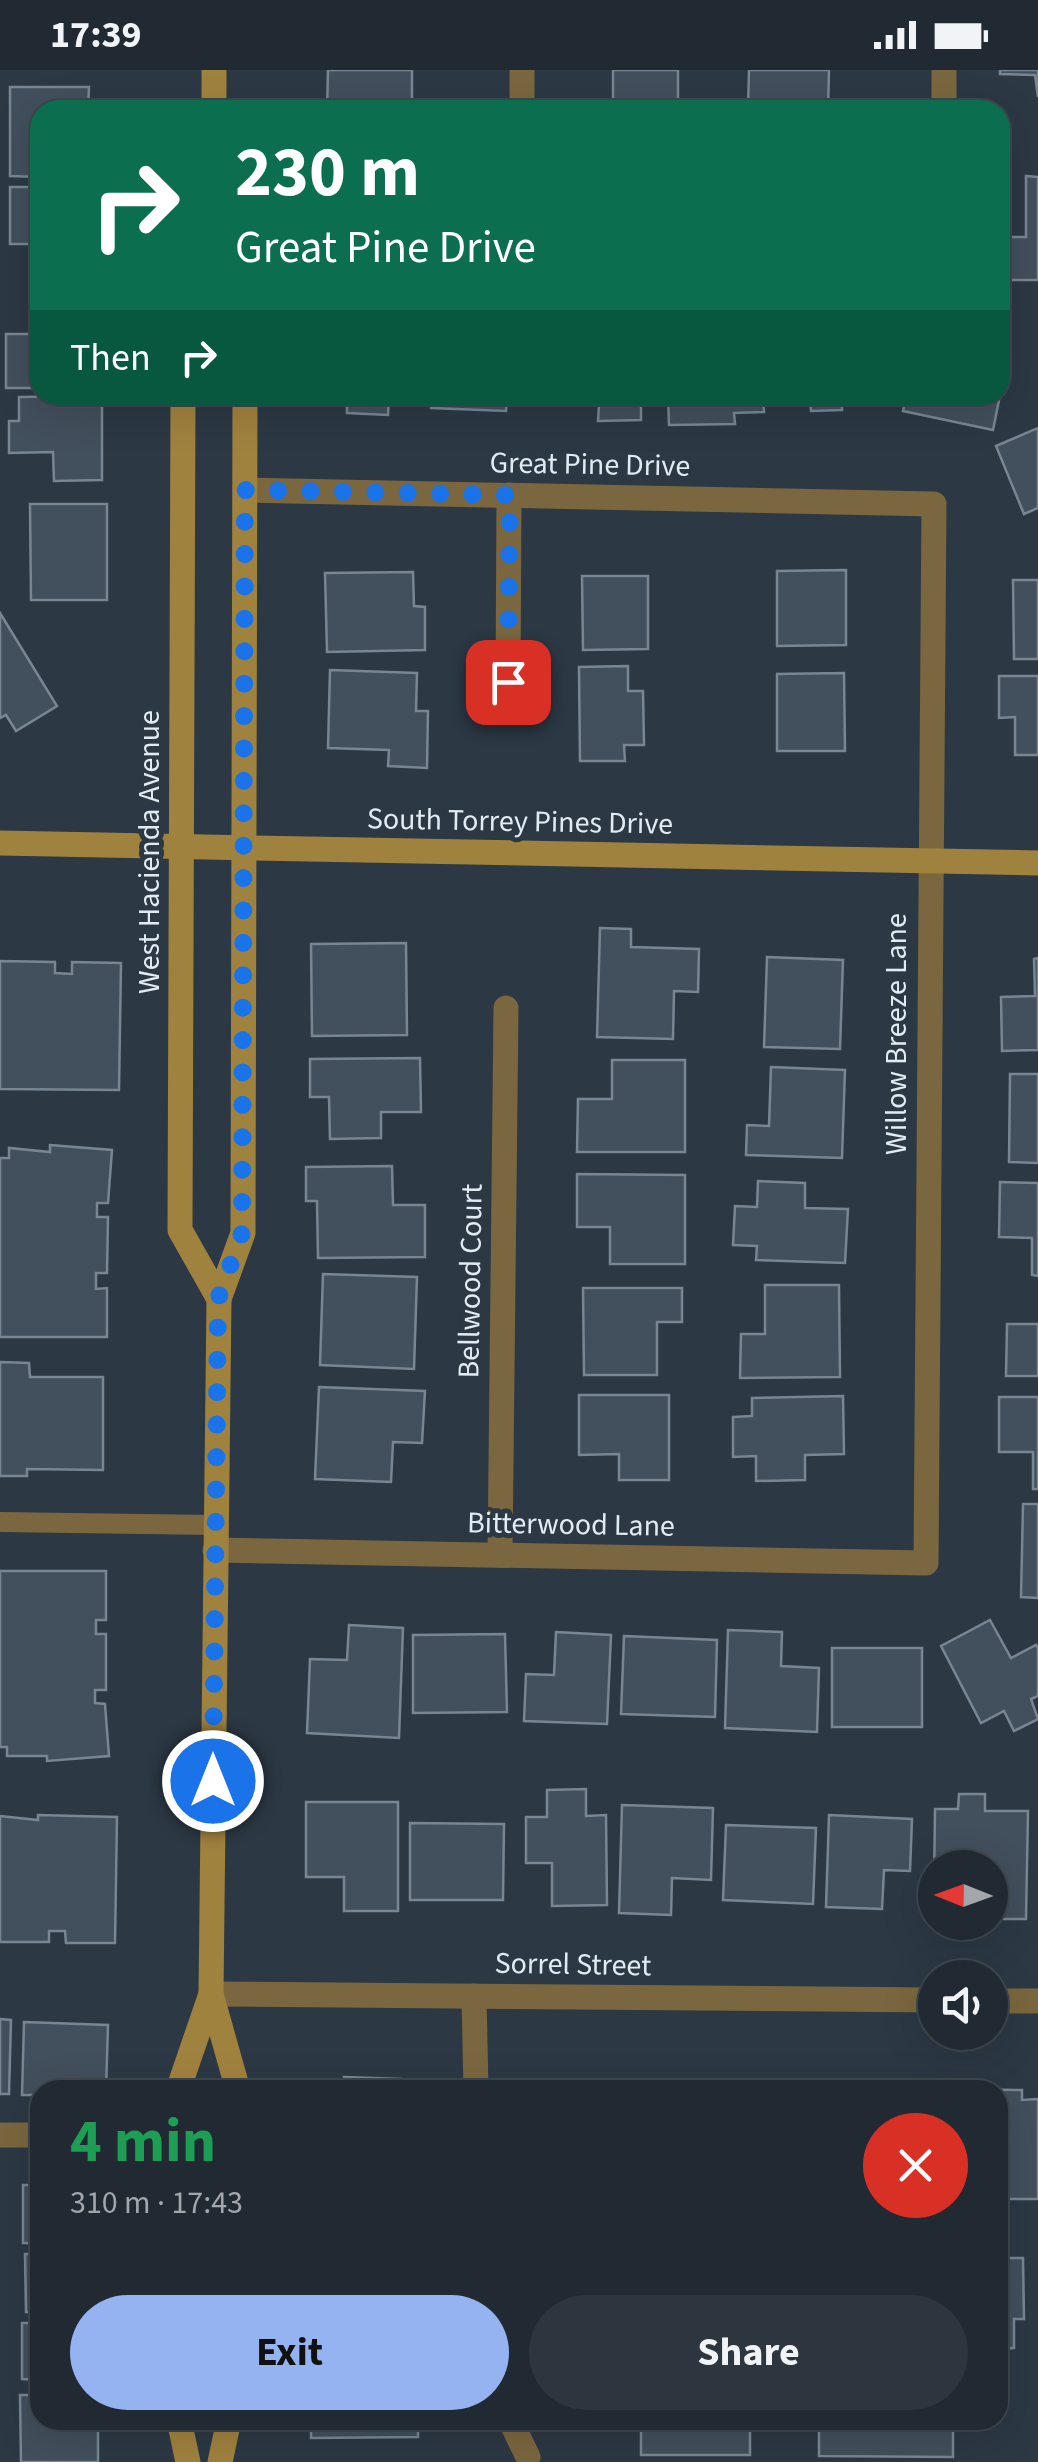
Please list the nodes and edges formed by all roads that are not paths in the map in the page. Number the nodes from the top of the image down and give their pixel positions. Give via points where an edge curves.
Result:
1 (214, 70) edge
2 (522, 70) edge
3 (944, 70) edge
4 (214, 100) edge
5 (522, 100) edge
6 (944, 100) edge
7 (183, 405) edge
8 (245, 405) edge
9 (245, 490) junction
10 (510, 495) junction
11 (934, 504) joint
12 (508, 682) dead end
13 (0, 844) edge
14 (182, 847) junction
15 (245, 848) junction
16 (930, 861) junction
17 (1038, 863) edge
18 (506, 1008) dead end
19 (218, 1299) junction
20 (0, 1522) edge
21 (215, 1538) junction
22 (500, 1556) junction
23 (926, 1563) joint
24 (211, 1994) junction
25 (474, 1996) junction
26 (918, 2000) edge
27 (1008, 2000) edge
28 (1038, 2001) edge
29 (181, 2080) edge
30 (235, 2080) edge
31 (476, 2080) edge
32 (0, 2135) edge
33 (30, 2135) edge
34 (181, 2430) edge
35 (227, 2430) edge
36 (515, 2430) edge
37 (528, 2458) dead end
38 (188, 2462) edge
39 (220, 2462) edge

1 - 4 main road
2 - 5 street
3 - 6 street
7 - 14 main road, West Hacienda Avenue
8 - 9 main road, West Hacienda Avenue
9 - 10 street, Great Pine Drive
9 - 15 main road, West Hacienda Avenue
10 - 11 street, Great Pine Drive
10 - 12 street
11 - 16 street, Willow Breeze Lane
13 - 14 main road, South Torrey Pines Drive
14 - 15 main road, South Torrey Pines Drive
14 - 19 main road, West Hacienda Avenue via 180,1230
15 - 16 main road, South Torrey Pines Drive
15 - 19 main road, West Hacienda Avenue via 242,1233
16 - 17 main road, South Torrey Pines Drive
16 - 23 street, Willow Breeze Lane
18 - 22 street, Bellwood Court
19 - 21 main road, West Hacienda Avenue
20 - 21 lane
21 - 22 street, Bitterwood Lane
21 - 24 main road, West Hacienda Avenue
22 - 23 street, Bitterwood Lane
24 - 25 street, Sorrel Street
24 - 29 main road, West Hacienda Avenue
24 - 30 main road, West Hacienda Avenue
25 - 26 street, Sorrel Street
25 - 31 street
27 - 28 street
32 - 33 street
34 - 38 main road
35 - 39 main road
36 - 37 street

